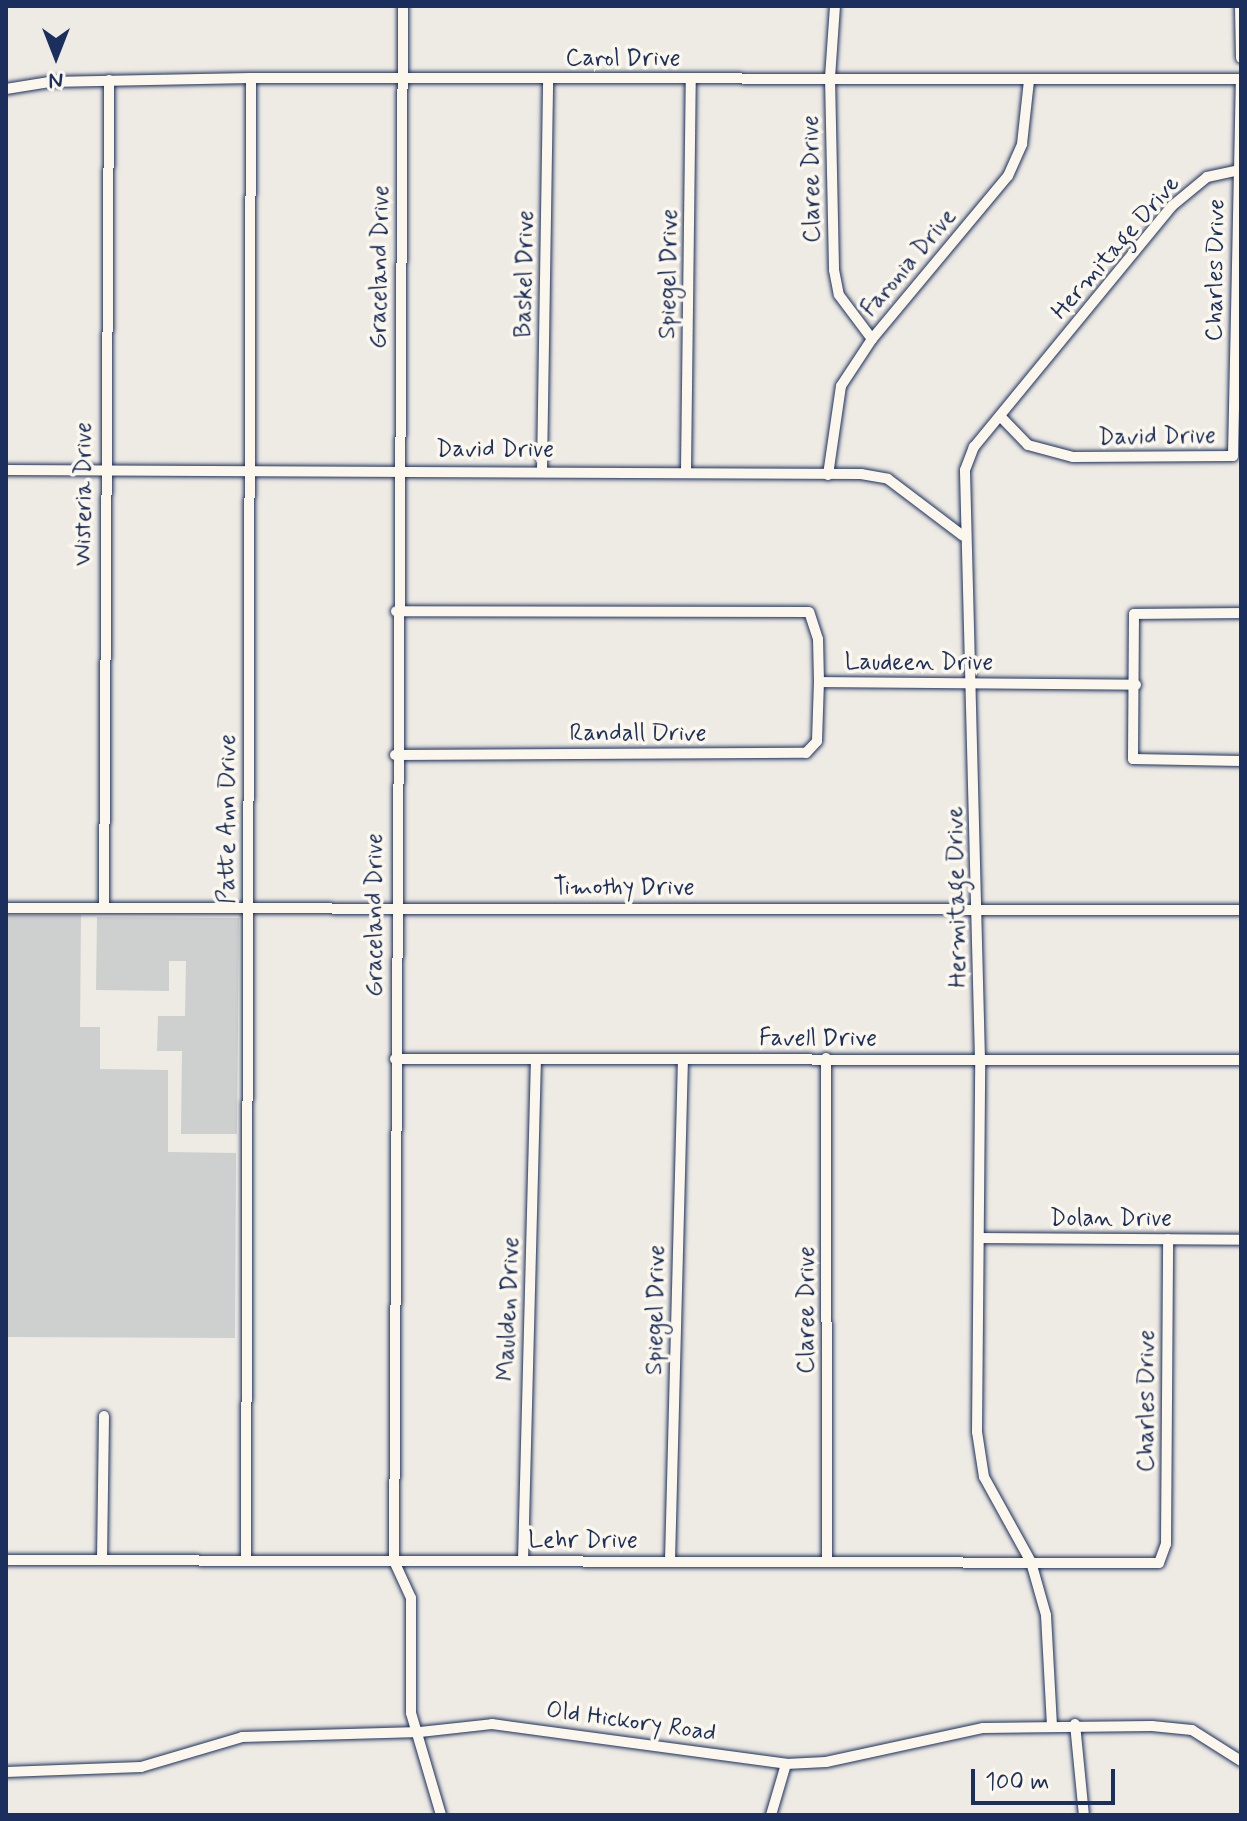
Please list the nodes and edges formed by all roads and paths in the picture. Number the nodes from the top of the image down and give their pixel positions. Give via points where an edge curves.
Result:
1 (403, 6) edge
2 (835, 6) edge
3 (1240, 6) edge
4 (1241, 58) edge
5 (830, 77) junction
6 (251, 78) junction
7 (548, 79) junction
8 (691, 79) junction
9 (109, 80) junction
10 (403, 81) junction
11 (1029, 81) junction
12 (1241, 82) edge
13 (6, 89) edge
14 (1239, 170) edge
15 (872, 339) junction
16 (1000, 416) junction
17 (1233, 456) joint
18 (6, 470) edge
19 (104, 470) junction
20 (250, 470) junction
21 (542, 470) junction
22 (686, 470) junction
23 (397, 471) junction
24 (828, 475) junction
25 (963, 536) junction
26 (396, 611) junction
27 (1241, 613) edge
28 (819, 682) junction
29 (973, 684) junction
30 (1136, 685) junction
31 (395, 755) junction
32 (1241, 761) edge
33 (248, 907) junction
34 (394, 907) junction
35 (6, 908) edge
36 (104, 908) junction
37 (977, 910) junction
38 (1241, 910) edge
39 (826, 1058) junction
40 (395, 1059) junction
41 (536, 1059) junction
42 (683, 1059) junction
43 (980, 1060) junction
44 (1241, 1060) edge
45 (981, 1238) junction
46 (1168, 1239) junction
47 (1241, 1240) edge
48 (104, 1416) dead end
49 (6, 1560) edge
50 (102, 1560) junction
51 (246, 1560) junction
52 (394, 1561) junction
53 (523, 1561) junction
54 (670, 1561) junction
55 (827, 1562) junction
56 (1031, 1562) junction
57 (1159, 1563) joint
58 (1075, 1724) junction
59 (1052, 1726) junction
60 (420, 1732) junction
61 (1241, 1761) edge
62 (786, 1764) junction
63 (6, 1772) edge
64 (441, 1815) edge
65 (771, 1815) edge
66 (1084, 1815) edge

1 - 10 street, Graceland Drive
2 - 5 street, Claree Drive
3 - 4 street
5 - 8 street, Carol Drive
5 - 11 street, Carol Drive
5 - 15 street, Claree Drive via 834,270 839,295
6 - 9 street, Carol Drive
6 - 10 street, Carol Drive
6 - 20 street, Patte Ann Drive
7 - 8 street, Carol Drive
7 - 10 street, Carol Drive
7 - 21 street, Baskel Drive
8 - 22 street, Spiegel Drive
9 - 13 street, Carol Drive
9 - 19 street, Wisteria Drive
10 - 23 street, Graceland Drive
11 - 12 street, Carol Drive
11 - 15 street, Faronia Drive via 1022,144 1008,176
12 - 14 street, Charles Drive
14 - 16 street, Hermitage Drive via 1207,177 1172,206
14 - 17 street, Charles Drive
15 - 24 street, Faronia Drive via 841,386
16 - 17 street, David Drive via 1028,445 1073,457
16 - 25 street, Hermitage Drive via 974,447 965,470
18 - 19 street, David Drive
19 - 20 street, David Drive
19 - 36 street, Wisteria Drive
20 - 23 street, David Drive
20 - 33 street, Patte Ann Drive
21 - 22 street, David Drive
21 - 23 street, David Drive
22 - 24 street, David Drive
23 - 26 street, Graceland Drive
24 - 25 street, David Drive via 888,479
25 - 29 street, Hermitage Drive
26 - 28 street, Laudeen Drive via 809,612 818,639
26 - 31 street, Graceland Drive
27 - 30 street via 1134,614
28 - 29 street, Laudeen Drive
28 - 31 street, Randall Drive via 817,741 806,753
29 - 30 street, Laudeen Drive
29 - 37 street, Hermitage Drive
30 - 32 street via 1133,759
31 - 34 street, Graceland Drive
33 - 34 street, Timothy Drive
33 - 36 street, Timothy Drive
33 - 51 street, Patte Ann Drive
34 - 37 street, Timothy Drive
34 - 40 street, Graceland Drive
35 - 36 street, Timothy Drive
37 - 38 street, Timothy Drive
37 - 43 street, Hermitage Drive
39 - 42 street, Favell Drive
39 - 43 street, Favell Drive
39 - 55 street, Claree Drive
40 - 41 street, Favell Drive
40 - 52 street, Graceland Drive
41 - 42 street, Favell Drive
41 - 53 street, Maulden Drive
42 - 54 street, Spiegel Drive
43 - 44 street, Favell Drive
43 - 45 street, Hermitage Drive
45 - 46 street, Dolan Drive
45 - 56 street, Hermitage Drive via 981,1462 1001,1515
46 - 47 street, Dolan Drive
46 - 57 street, Charles Drive via 1166,1544
48 - 50 street
49 - 50 street, Lehr Drive
50 - 51 street, Lehr Drive
51 - 52 street, Lehr Drive
52 - 53 street, Lehr Drive
52 - 60 street, Graceland Drive via 411,1598 411,1713
53 - 54 street, Lehr Drive
54 - 55 street, Lehr Drive
55 - 56 street, Lehr Drive
56 - 57 street, Lehr Drive
56 - 59 street, Hermitage Drive via 1046,1615
58 - 59 street, Old Hickory Road
58 - 61 street, Old Hickory Road via 1192,1730
58 - 66 street
59 - 62 street, Old Hickory Road via 983,1728 826,1762
60 - 62 street, Old Hickory Road via 492,1724
60 - 63 street, Old Hickory Road via 242,1737 141,1767
60 - 64 street, Graceland Drive
62 - 65 street

